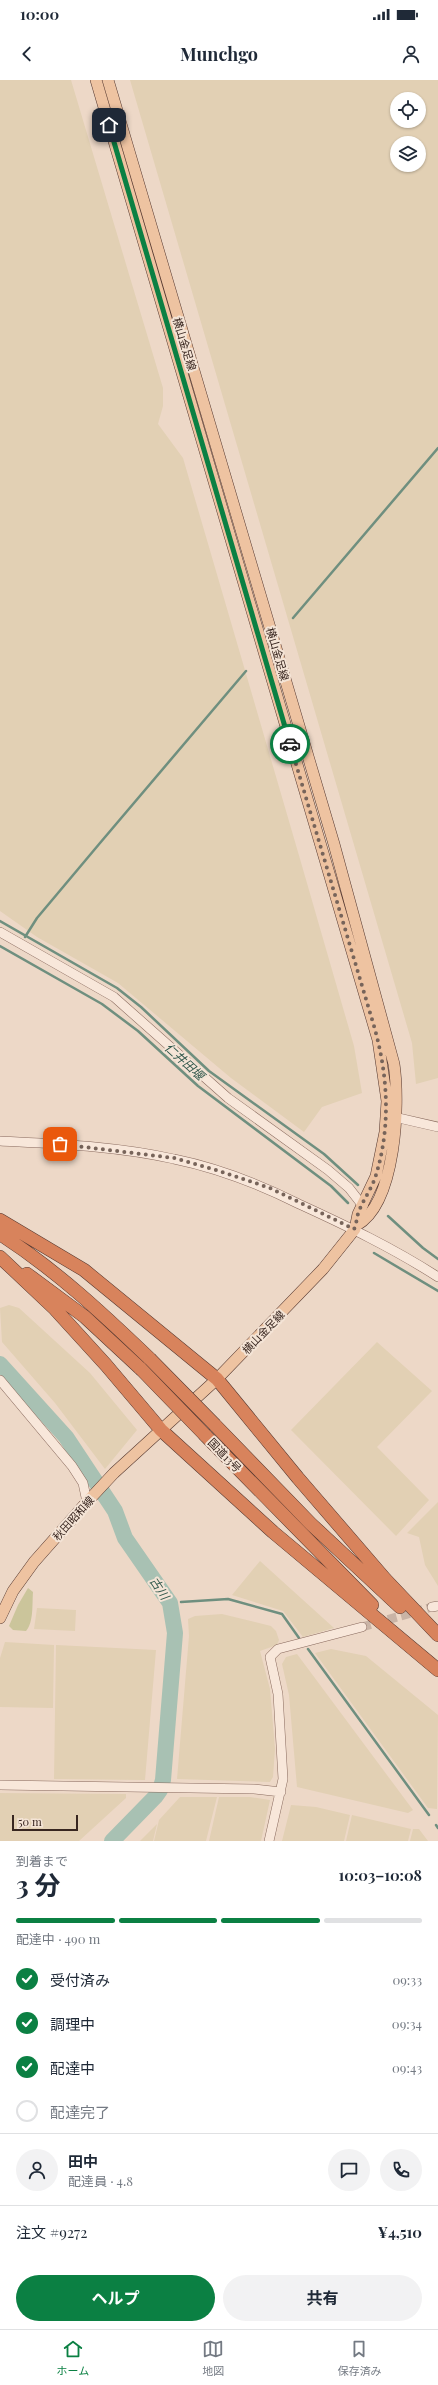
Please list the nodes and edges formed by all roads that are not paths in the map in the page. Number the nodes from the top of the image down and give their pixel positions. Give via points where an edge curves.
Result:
1 (96, 80) edge
2 (108, 80) edge
3 (0, 932) edge
4 (391, 1117) junction
5 (438, 1127) edge
6 (0, 1141) edge
7 (363, 1206) junction
8 (0, 1220) edge
9 (356, 1227) junction
10 (0, 1234) edge
11 (0, 1256) edge
12 (437, 1274) edge
13 (217, 1379) junction
14 (0, 1380) edge
15 (161, 1430) junction
16 (87, 1502) junction
17 (0, 1618) edge
18 (362, 1627) tunnel mouth
19 (438, 1635) edge
20 (438, 1642) edge
21 (438, 1669) edge
22 (0, 1785) edge
23 (281, 1792) junction
24 (269, 1841) edge

1 - 4 main road, 横山金足線 via 378,1040
2 - 4 main road, 横山金足線 via 325,814 384,1023 396,1081
3 - 7 street via 114,997 228,1098 328,1170 349,1188
4 - 5 street
4 - 7 main road, 横山金足線 via 378,1166
4 - 9 main road, 横山金足線 via 392,1152 383,1185 367,1220
6 - 9 street via 75,1145 174,1158 270,1188
7 - 9 main road, 横山金足線 via 358,1214
8 - 13 highway via 84,1270
9 - 12 street
9 - 13 main road, 横山金足線 via 323,1269
10 - 20 highway, 国道13号, bridge via 49,1267 85,1297 150,1359 311,1524
11 - 15 highway via 55,1309
11 - 21 highway, 国道13号, bridge via 85,1317 141,1369
13 - 15 main road, 横山金足線
13 - 19 highway via 385,1579
14 - 16 street via 72,1466 84,1483
15 - 16 main road, 秋田昭和線
15 - 21 highway via 273,1532
16 - 17 main road, 秋田昭和線 via 34,1562 13,1591
18 - 23 street via 278,1649 270,1657 278,1694 282,1737
22 - 23 street via 254,1789
23 - 24 street

